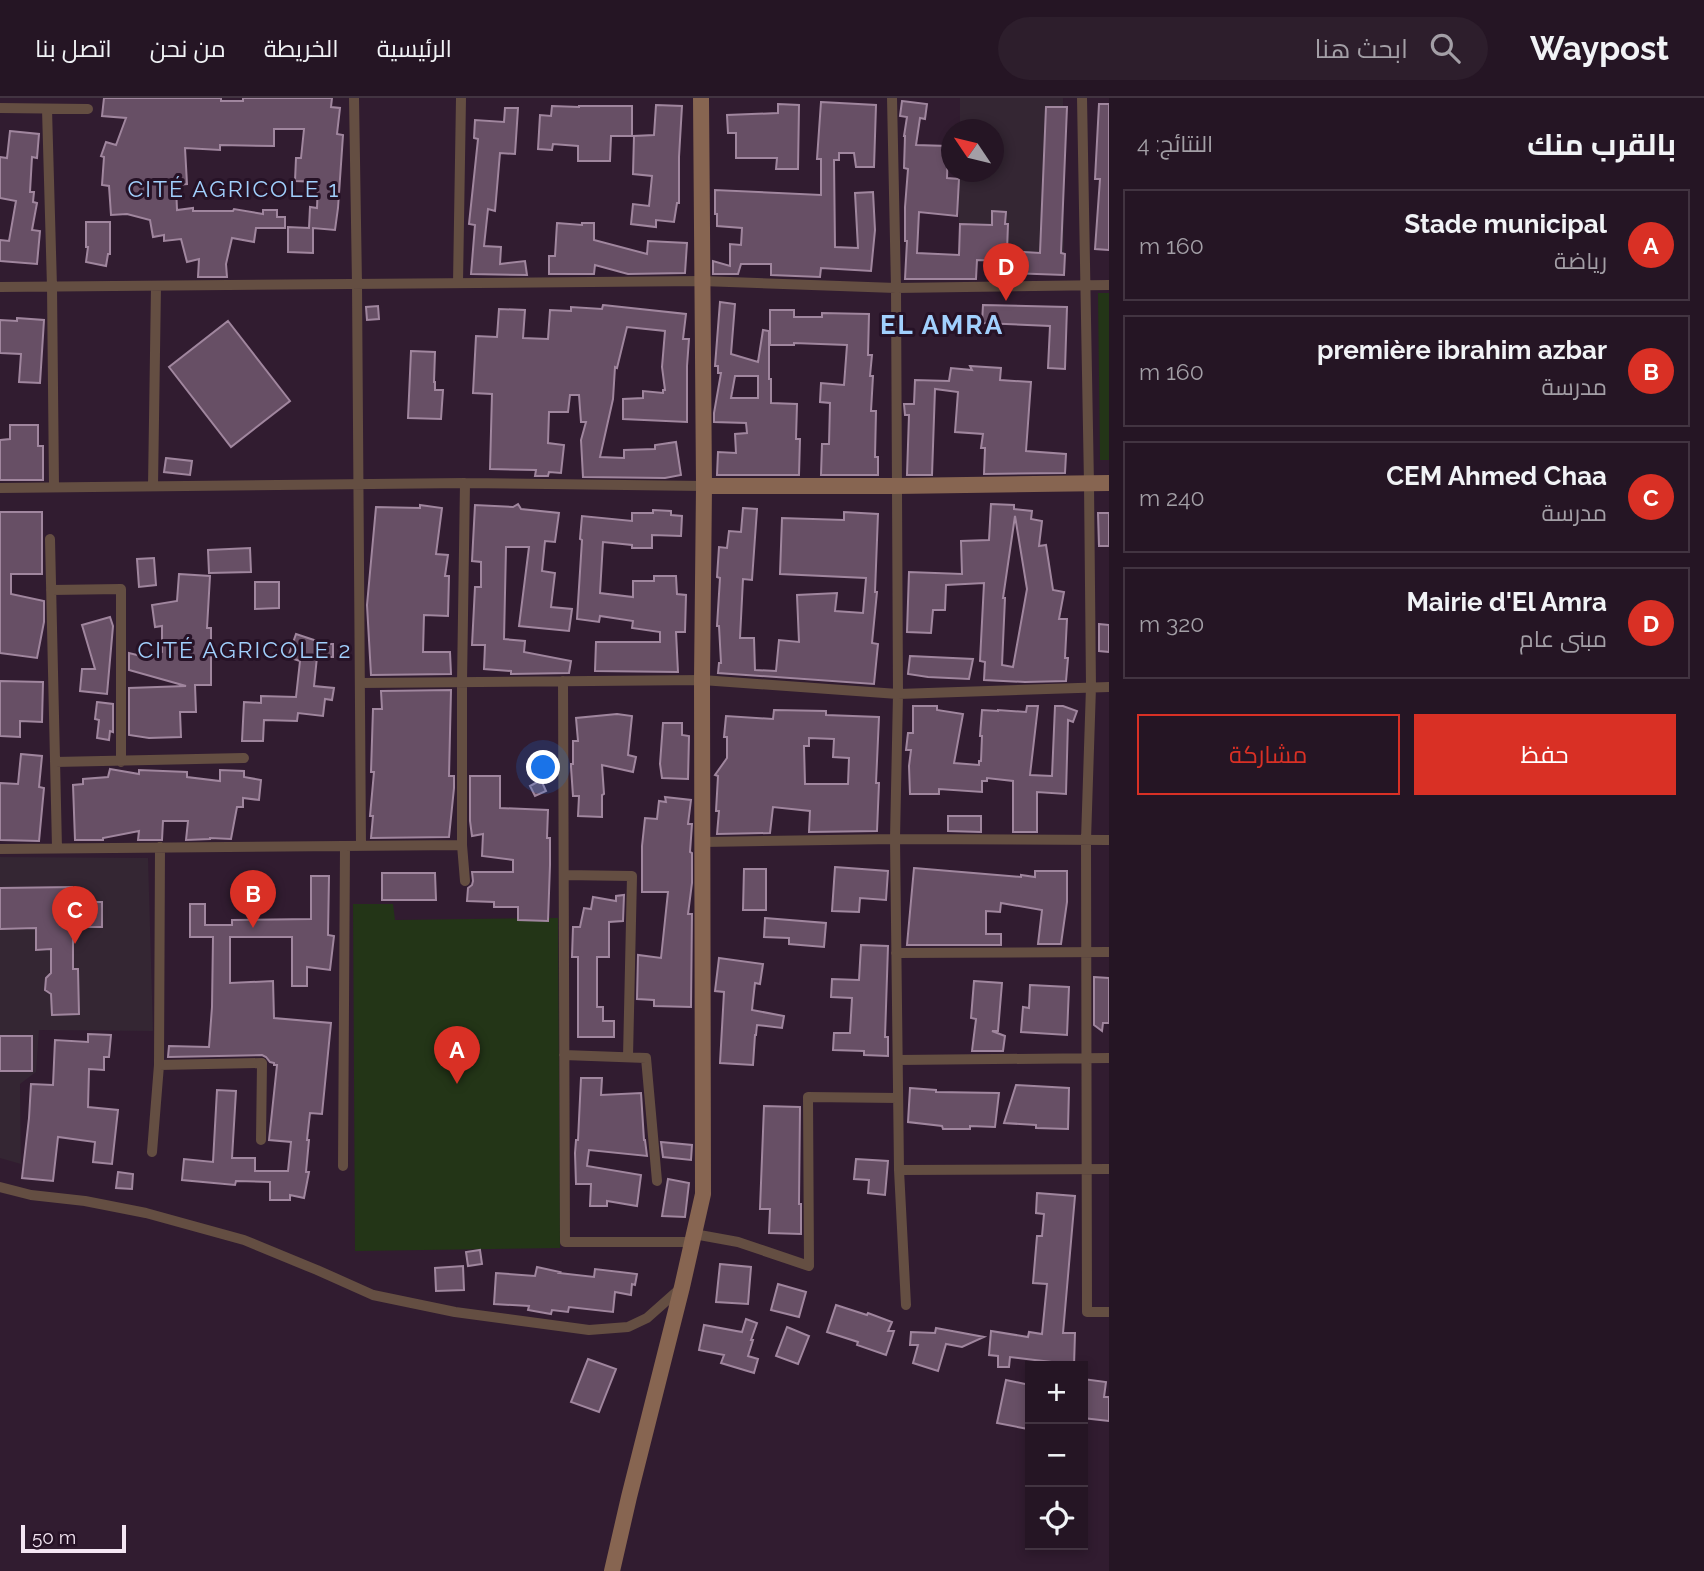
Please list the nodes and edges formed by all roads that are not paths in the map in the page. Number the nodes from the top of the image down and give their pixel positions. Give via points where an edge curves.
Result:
1 (354, 98) edge
2 (461, 98) edge
3 (701, 98) edge
4 (892, 98) edge
5 (1082, 98) edge
6 (0, 108) edge
7 (47, 109) junction
8 (88, 109) dead end
9 (702, 281) junction
10 (458, 283) junction
11 (357, 284) junction
12 (1086, 285) junction
13 (1109, 285) edge
14 (156, 286) junction
15 (0, 287) edge
16 (52, 287) junction
17 (896, 288) junction
18 (465, 483) junction
19 (1109, 483) edge
20 (358, 484) junction
21 (1090, 484) junction
22 (153, 486) junction
23 (704, 486) junction
24 (896, 486) junction
25 (54, 487) junction
26 (0, 488) edge
27 (50, 539) dead end
28 (51, 590) junction
29 (702, 680) junction
30 (563, 681) junction
31 (462, 682) junction
32 (360, 683) junction
33 (1091, 687) junction
34 (1109, 687) edge
35 (898, 694) junction
36 (244, 758) dead end
37 (55, 762) junction
38 (121, 762) junction
39 (895, 839) junction
40 (1086, 840) junction
41 (1109, 840) edge
42 (702, 842) junction
43 (462, 845) junction
44 (345, 846) junction
45 (361, 846) junction
46 (160, 847) junction
47 (57, 848) junction
48 (0, 849) edge
49 (564, 875) junction
50 (465, 881) dead end
51 (1086, 952) junction
52 (1109, 952) edge
53 (896, 953) junction
54 (564, 1055) junction
55 (628, 1056) junction
56 (1086, 1058) junction
57 (1109, 1058) edge
58 (898, 1060) junction
59 (159, 1065) junction
60 (898, 1098) junction
61 (261, 1140) dead end
62 (152, 1152) dead end
63 (343, 1166) dead end
64 (1087, 1169) junction
65 (1109, 1169) edge
66 (899, 1170) junction
67 (657, 1181) dead end
68 (0, 1187) edge
69 (693, 1238) junction
70 (682, 1287) junction
71 (906, 1305) dead end
72 (1109, 1312) edge
73 (612, 1571) edge

1 - 11 street
2 - 10 street
3 - 9 main road
4 - 17 street
5 - 12 street
6 - 7 street
7 - 8 street
7 - 16 street
9 - 10 street
9 - 17 street
9 - 23 main road
10 - 11 street
11 - 14 street
11 - 20 street
12 - 13 street
12 - 17 street
12 - 21 street
14 - 16 street
14 - 22 street
15 - 16 street
16 - 25 street
17 - 24 street
18 - 20 street
18 - 23 street
18 - 31 street
19 - 21 main road
20 - 22 street
20 - 32 street
21 - 24 main road
21 - 33 street
22 - 25 street
23 - 24 main road
23 - 29 main road
24 - 35 street
25 - 26 street
27 - 28 street
28 - 37 street
28 - 38 street via 121,589
29 - 30 street
29 - 35 street
29 - 42 main road
30 - 31 street
30 - 49 street
31 - 32 street
31 - 43 street
32 - 45 street
33 - 34 street
33 - 35 street
33 - 40 street
35 - 39 street
36 - 38 street
37 - 38 street
37 - 47 street
39 - 40 street
39 - 42 street
39 - 53 street
40 - 41 street
40 - 51 street
42 - 69 main road via 703,1194
43 - 45 street
43 - 50 street
44 - 45 street
44 - 46 street
44 - 63 street
46 - 47 street
46 - 59 street
47 - 48 street
49 - 54 street
49 - 55 street via 632,876
51 - 52 street
51 - 53 street
51 - 56 street
53 - 58 street
54 - 55 street
54 - 69 street via 565,1242
55 - 67 street via 646,1058
56 - 57 street
56 - 58 street
56 - 64 street
58 - 60 street
59 - 61 street via 262,1063
59 - 62 street
60 - 66 street
60 - 69 street via 808,1097 809,1266 738,1242
64 - 65 street
64 - 66 street
64 - 72 street via 1087,1312
66 - 71 street
68 - 70 street via 158,1216 244,1240 373,1295 455,1312 589,1330 628,1327 647,1318
69 - 70 main road
70 - 73 main road

